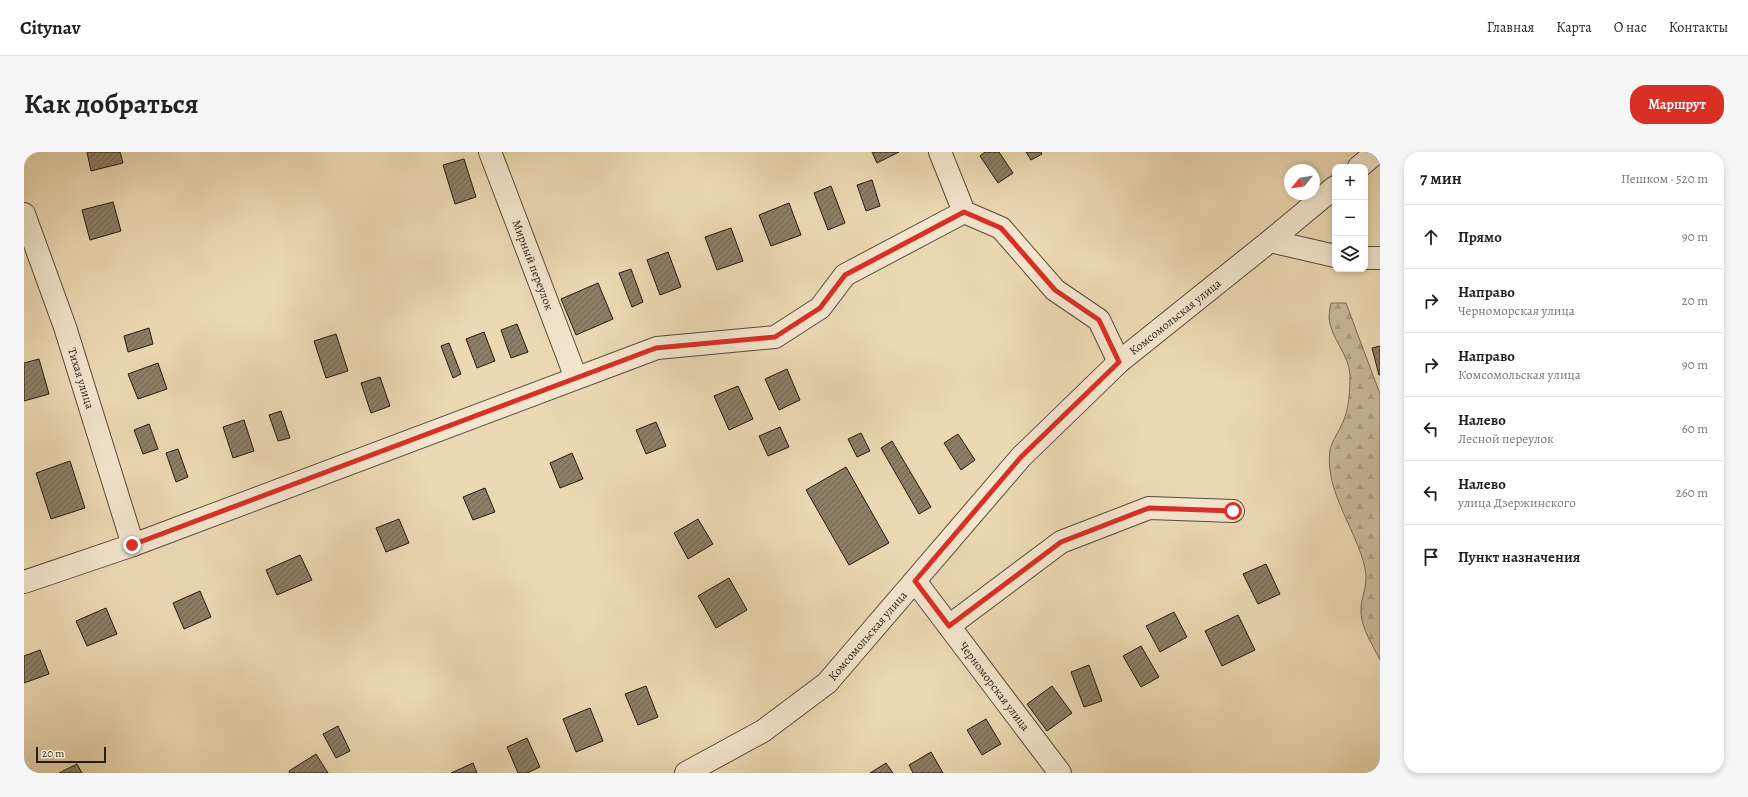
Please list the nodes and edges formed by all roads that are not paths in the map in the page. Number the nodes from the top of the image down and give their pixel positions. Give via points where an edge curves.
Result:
1 (490, 152) edge
2 (940, 152) edge
3 (1377, 152) edge
4 (1363, 164) edge
5 (1332, 190) edge
6 (964, 212) junction
7 (24, 214) edge
8 (1270, 242) junction
9 (1332, 255) edge
10 (1368, 258) edge
11 (1380, 258) edge
12 (1119, 362) junction
13 (576, 378) junction
14 (1233, 511) dead end
15 (132, 545) junction
16 (915, 581) junction
17 (24, 582) edge
18 (949, 626) junction
19 (686, 773) edge
20 (1060, 773) edge

1 - 13 street, Мирный переулок
2 - 6 street
3 - 4 street
5 - 8 street, Комсомольская улица
6 - 12 street via 1001,228 1055,290 1099,320
6 - 13 street via 845,275 820,308 775,337 656,348
7 - 15 street, Тихая улица via 65,327
8 - 9 street
8 - 12 street, Комсомольская улица
10 - 11 street
12 - 16 street, Комсомольская улица via 1021,457
13 - 15 street
14 - 18 street via 1149,508 1061,542
15 - 17 street
16 - 18 street, Черноморская улица
16 - 19 street, Комсомольская улица via 827,683 763,731
18 - 20 street, Черноморская улица

